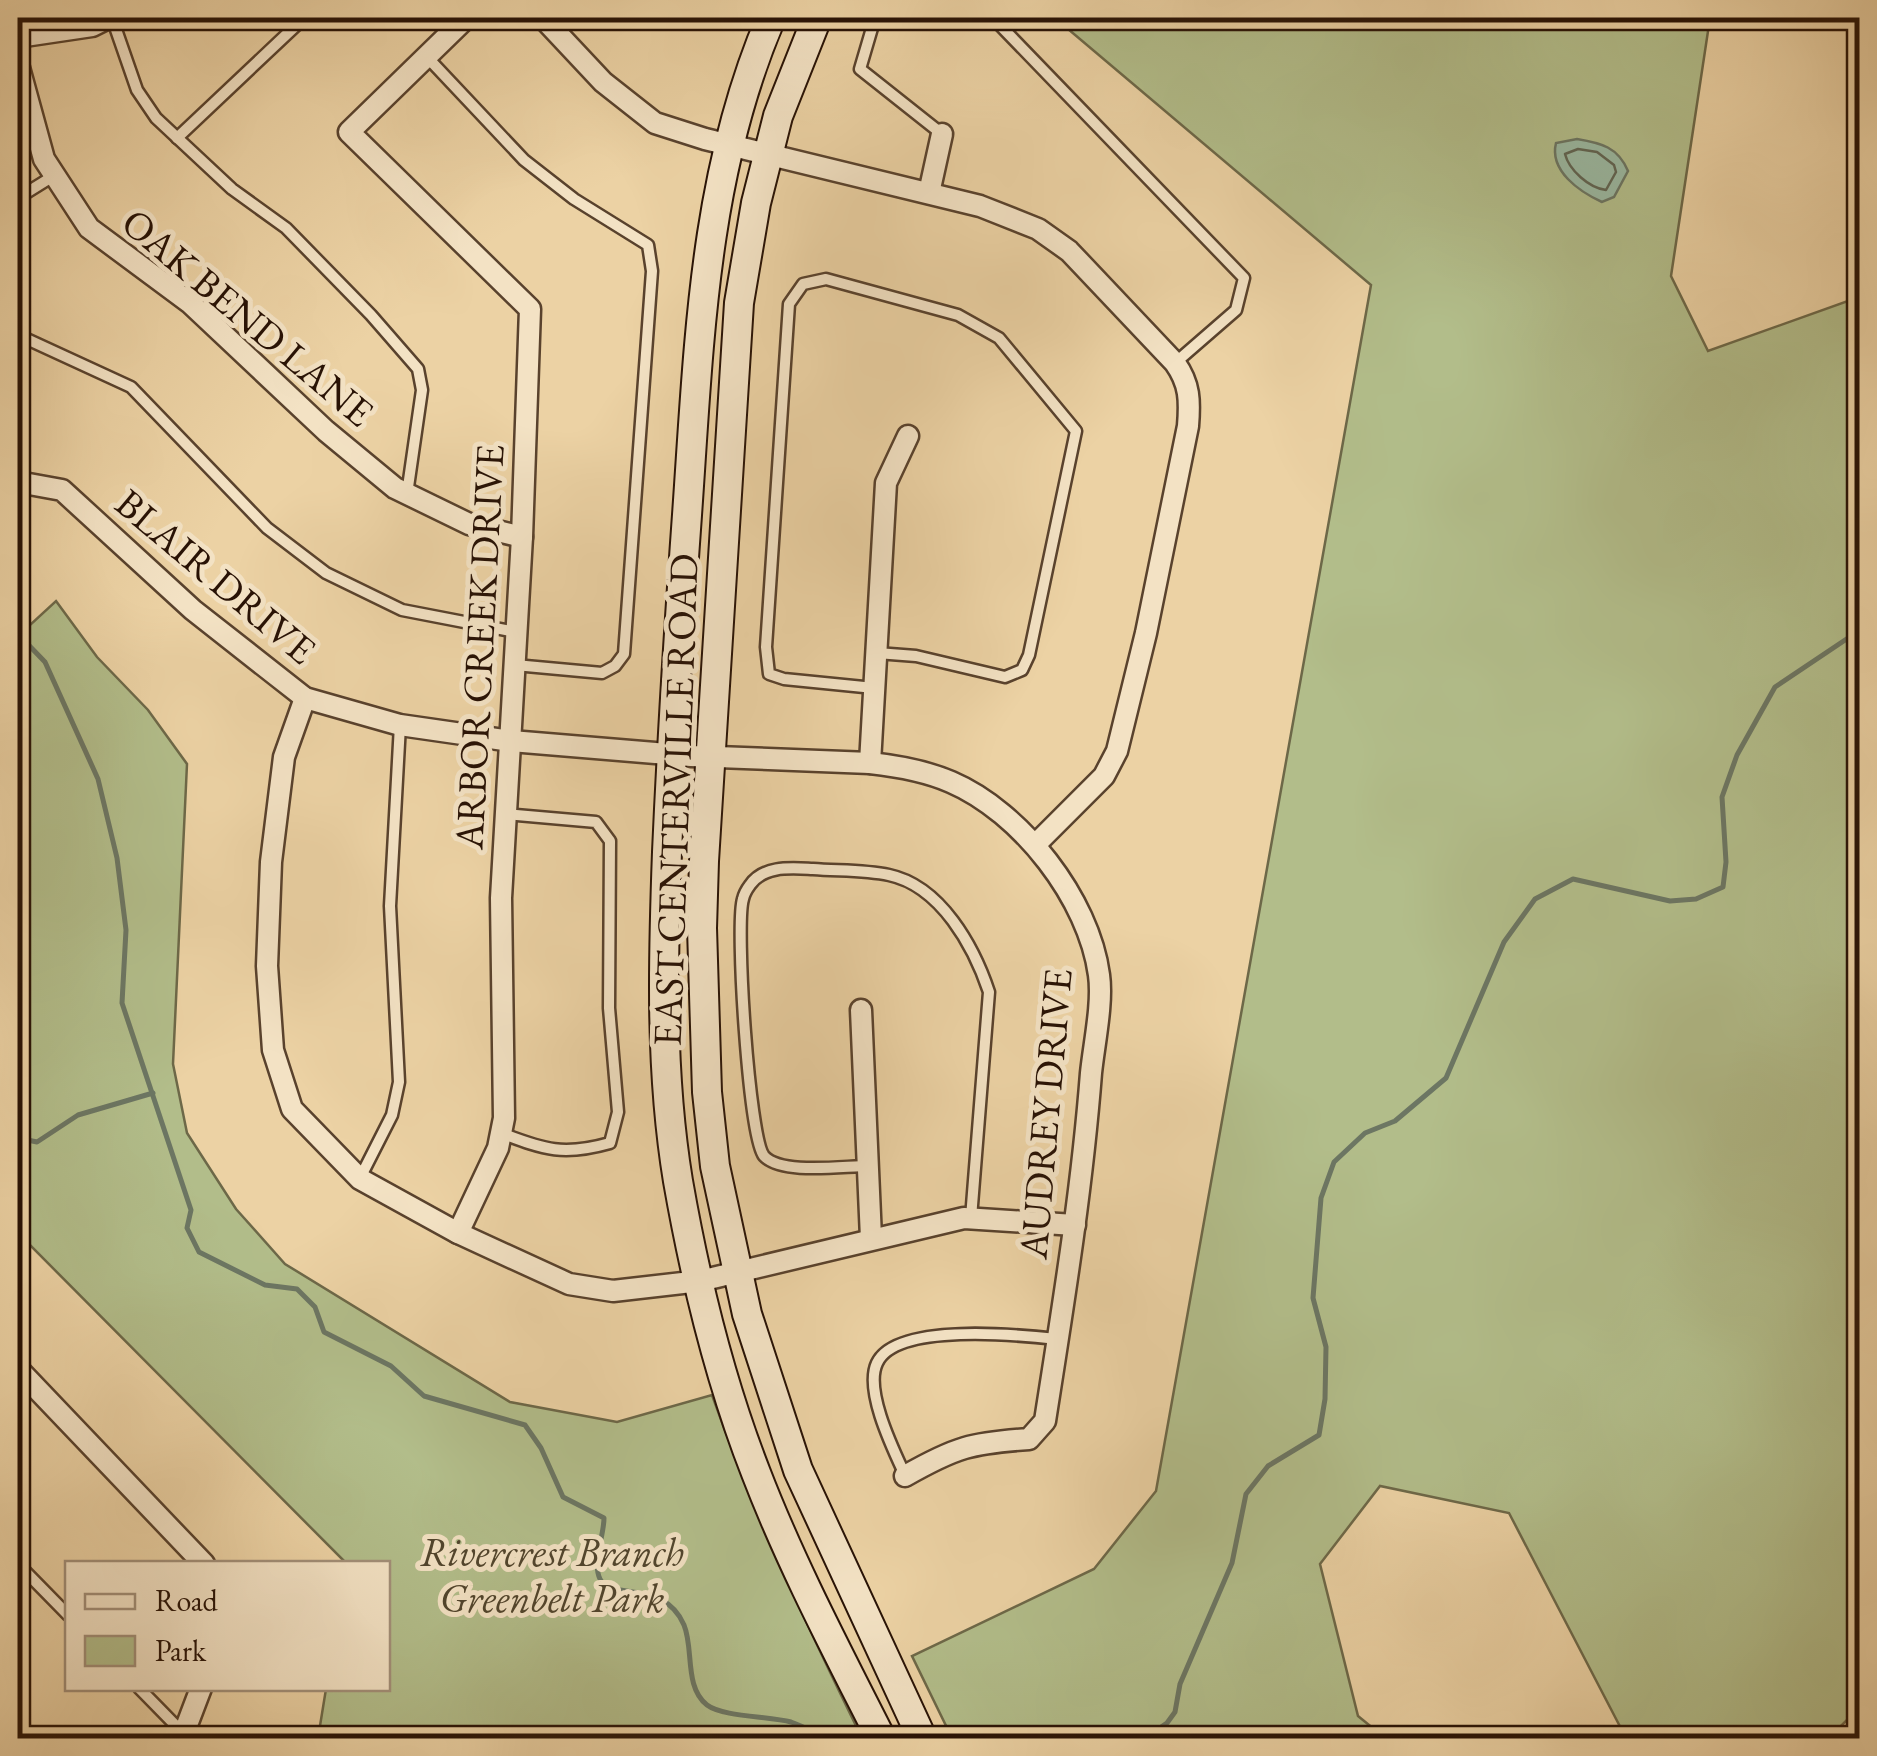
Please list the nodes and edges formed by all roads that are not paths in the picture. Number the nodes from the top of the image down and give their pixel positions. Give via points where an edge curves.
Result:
1 (110, 18) edge
2 (304, 18) edge
3 (466, 18) edge
4 (543, 18) edge
5 (771, 18) edge
6 (816, 18) edge
7 (874, 18) edge
8 (993, 18) edge
9 (18, 37) edge
10 (426, 56) junction
11 (18, 64) edge
12 (942, 134) joint
13 (177, 138) junction
14 (729, 144) junction
15 (768, 155) junction
16 (55, 176) junction
17 (928, 193) junction
18 (18, 198) edge
19 (18, 335) edge
20 (1181, 371) junction
21 (908, 436) dead end
22 (18, 482) edge
23 (406, 494) junction
24 (522, 537) junction
25 (517, 632) junction
26 (876, 653) junction
27 (515, 666) junction
28 (874, 688) junction
29 (305, 698) junction
30 (400, 725) junction
31 (511, 741) junction
32 (672, 754) junction
33 (711, 757) junction
34 (870, 762) junction
35 (505, 814) junction
36 (1035, 845) junction
37 (861, 1010) dead end
38 (501, 1133) junction
39 (868, 1166) junction
40 (360, 1179) junction
41 (971, 1218) junction
42 (1075, 1225) junction
43 (458, 1233) junction
44 (871, 1238) junction
45 (739, 1272) junction
46 (700, 1281) junction
47 (1058, 1340) junction
48 (18, 1369) edge
49 (906, 1476) joint
50 (201, 1561) edge
51 (18, 1564) edge
52 (65, 1612) edge
53 (143, 1691) edge
54 (200, 1691) edge
55 (183, 1736) edge
56 (881, 1738) edge
57 (922, 1738) edge

1 - 9 street
1 - 13 lane via 136,90
2 - 13 lane
3 - 10 street
4 - 14 street via 603,82 655,123
5 - 14 main road, EAST CENTERVILLE ROAD
6 - 15 main road, EAST CENTERVILLE ROAD
7 - 12 lane via 860,70
8 - 20 lane via 1244,278 1236,310
10 - 24 street, ARBOR CREEK DRIVE via 349,132 530,308
10 - 27 lane via 524,160 648,246 652,271 624,654 602,672
11 - 16 street, OAK BEND LANE via 44,159
12 - 17 street
13 - 23 lane via 232,190 286,228 418,369 422,390
14 - 15 street
14 - 32 main road, EAST CENTERVILLE ROAD via 701,305
15 - 17 street
15 - 33 main road, EAST CENTERVILLE ROAD via 740,303
16 - 18 lane
16 - 23 street, OAK BEND LANE via 89,228 190,303 326,431
17 - 20 street via 1038,229 1069,251
19 - 25 lane via 131,387 267,528 326,573 402,610
20 - 36 street via 1188,426 1117,750 1104,776
21 - 26 street via 886,484
22 - 29 street, BLAIR DRIVE via 62,490 193,610
23 - 24 street, OAK BEND LANE via 469,524
24 - 25 street, ARBOR CREEK DRIVE
25 - 27 street, ARBOR CREEK DRIVE
26 - 28 street
26 - 28 lane via 1005,677 1022,670 1076,431 1000,338 958,314 826,279 803,284 790,304 769,674
27 - 31 street, ARBOR CREEK DRIVE
28 - 34 street
29 - 30 street, BLAIR DRIVE
29 - 40 street via 284,756 271,862 273,1050 292,1109
30 - 31 street, BLAIR DRIVE
30 - 40 lane via 390,906 398,1082 392,1115
31 - 32 street, BLAIR DRIVE
31 - 35 street, ARBOR CREEK DRIVE
32 - 33 street, AUDREY DRIVE
32 - 46 main road, EAST CENTERVILLE ROAD via 664,1038 678,1179
33 - 34 street, AUDREY DRIVE
33 - 45 main road, EAST CENTERVILLE ROAD via 702,928 707,1092 715,1166
34 - 36 street, AUDREY DRIVE via 952,782
35 - 38 street, ARBOR CREEK DRIVE
35 - 38 lane via 596,822 610,840 609,1008 618,1112 610,1143 578,1152
36 - 42 street, AUDREY DRIVE via 1084,919 1099,976
37 - 39 street
38 - 43 street, ARBOR CREEK DRIVE
39 - 41 lane via 788,1167 760,1148 752,1122 742,900 767,871 892,876 941,908 966,938 989,992
39 - 44 street
40 - 43 street
41 - 42 street
41 - 44 street
42 - 47 street, AUDREY DRIVE
43 - 46 street via 591,1290
44 - 45 street
45 - 46 street
45 - 57 main road, EAST CENTERVILLE ROAD via 798,1470
46 - 56 main road, EAST CENTERVILLE ROAD via 755,1472
47 - 49 street, AUDREY DRIVE via 1040,1430 1029,1439 950,1450
47 - 49 lane via 974,1332 916,1340 886,1352 876,1364 875,1385 884,1430
48 - 50 street
51 - 52 lane
53 - 55 lane
54 - 55 street

